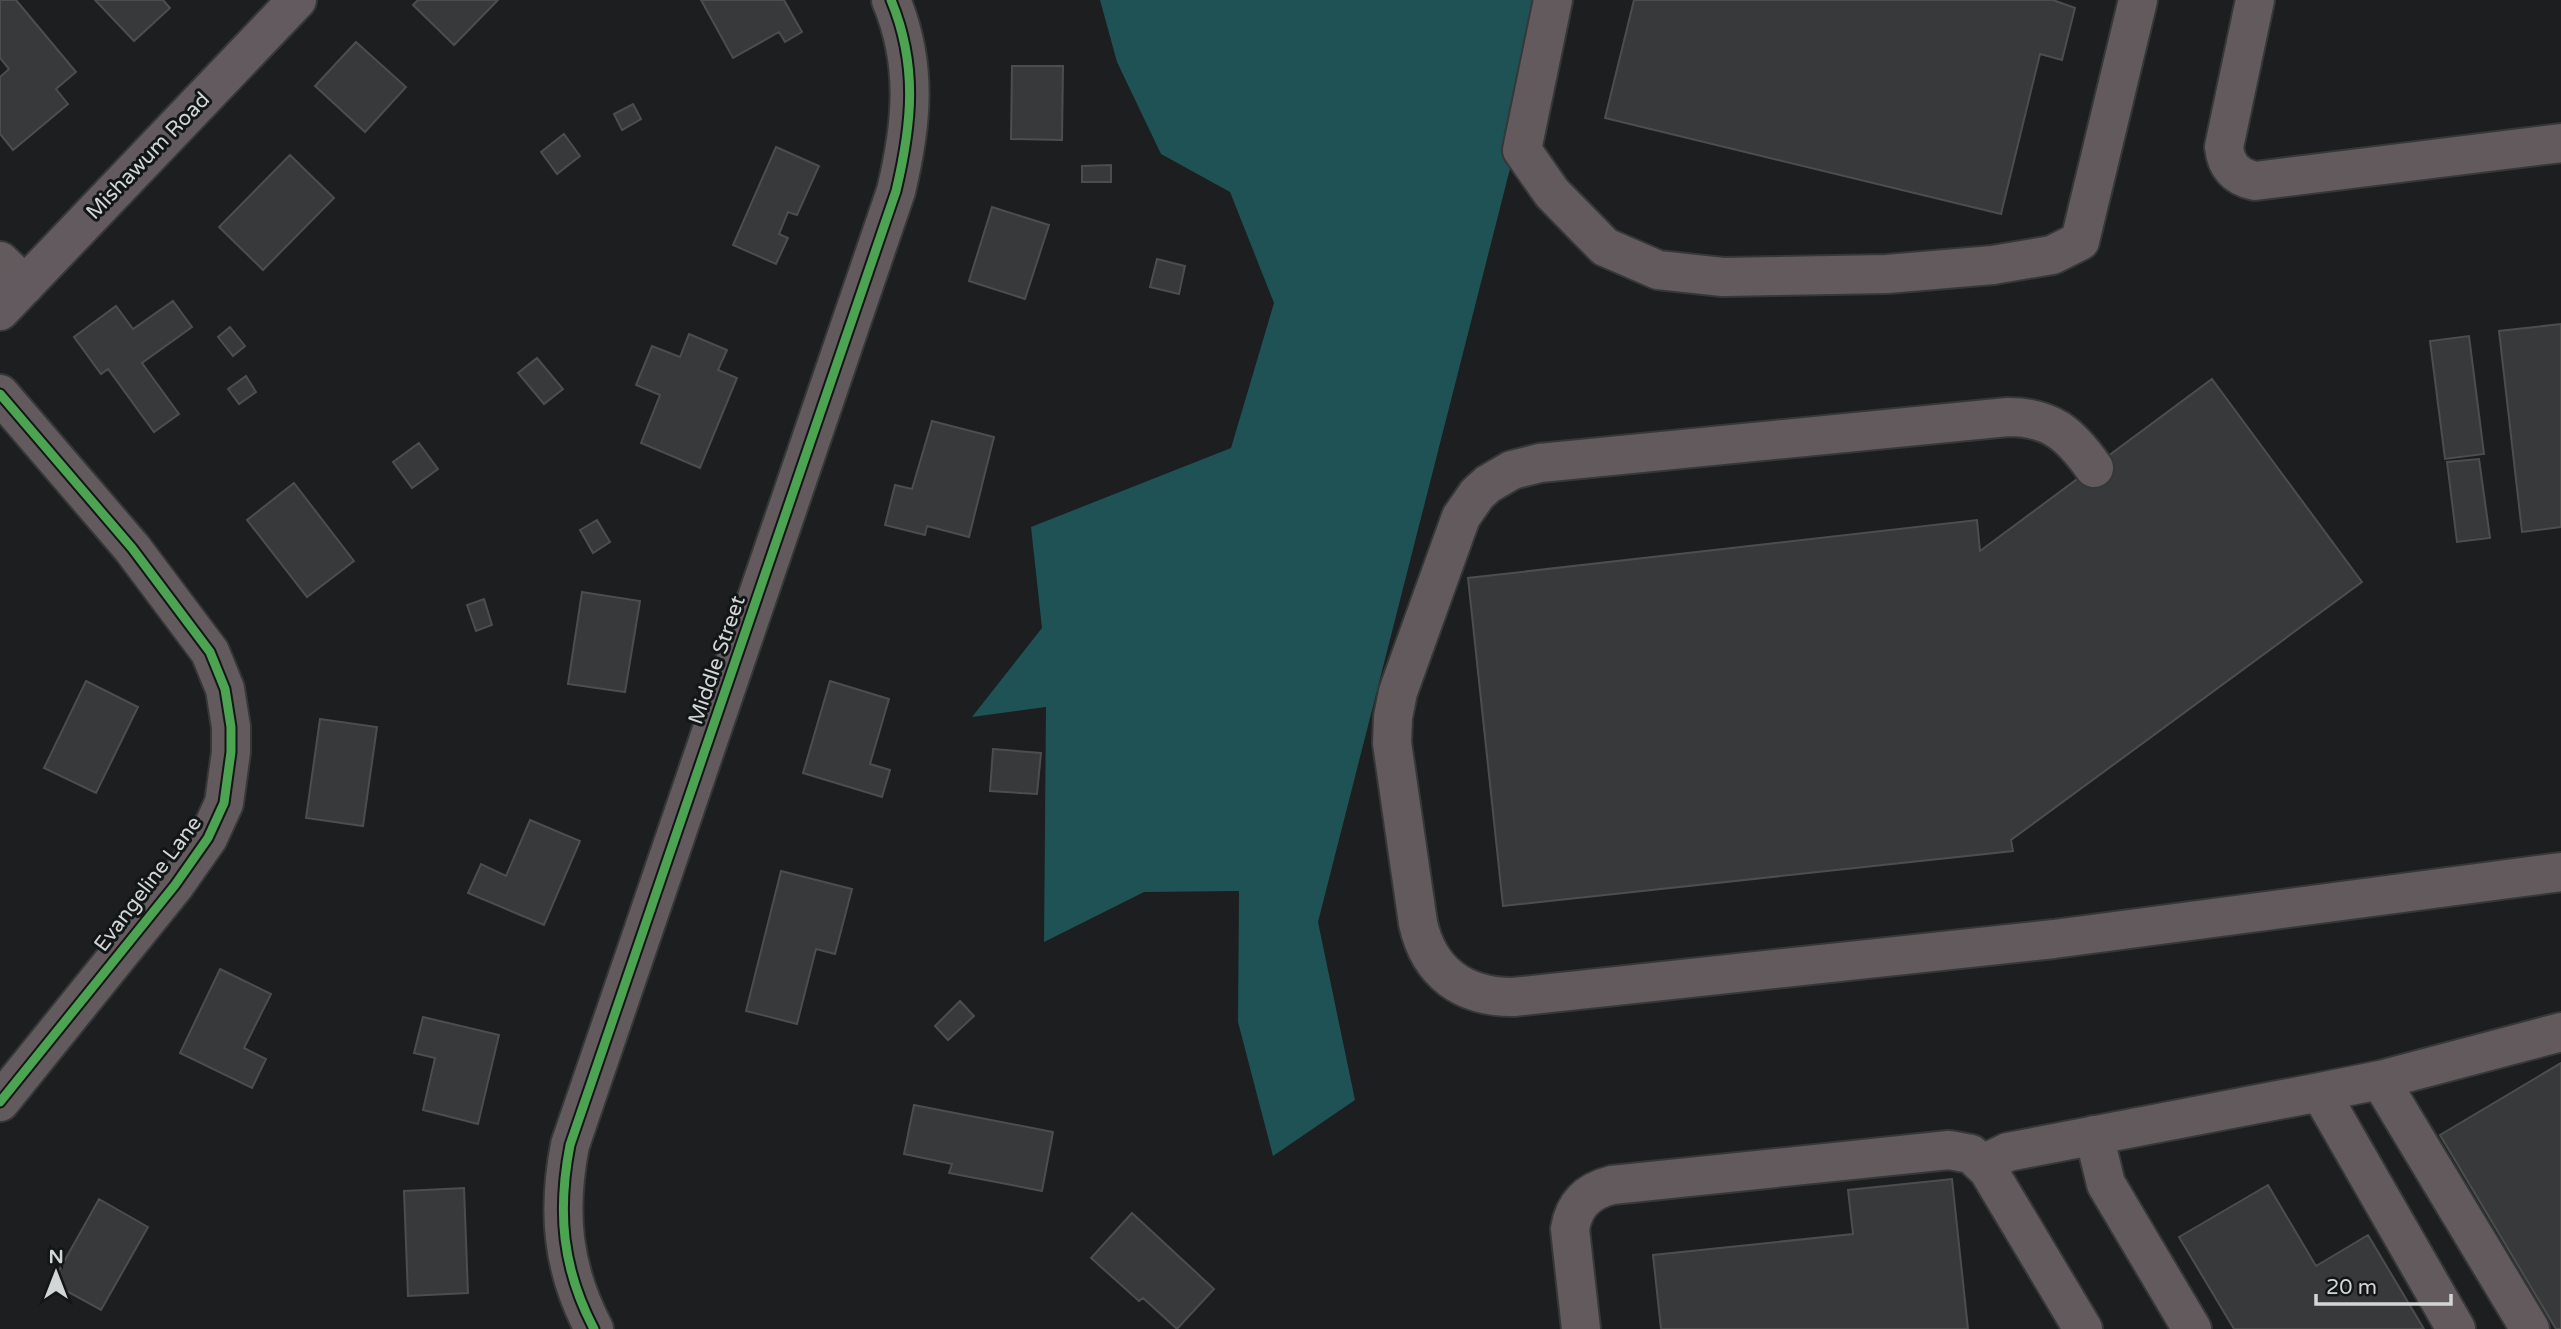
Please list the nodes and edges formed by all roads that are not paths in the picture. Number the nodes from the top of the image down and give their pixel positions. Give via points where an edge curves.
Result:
1 (297, 0) edge
2 (891, 0) edge
3 (1553, 0) edge
4 (2138, 0) edge
5 (2255, 0) edge
6 (2561, 143) edge
7 (8, 286) edge
8 (0, 394) edge
9 (2094, 468) dead end
10 (2561, 872) edge
11 (2561, 1032) edge
12 (2380, 1080) junction
13 (2320, 1092) junction
14 (0, 1102) edge
15 (2094, 1135) junction
16 (1983, 1164) junction
17 (594, 1329) edge
18 (1581, 1329) edge
19 (2083, 1329) edge
20 (2192, 1329) edge
21 (2456, 1329) edge
22 (2530, 1329) edge

1 - 7 main road, Mishawum Road
2 - 17 street, Middle Street via 906,48 911,104 897,191 570,1145 562,1208 566,1249 575,1290
3 - 4 street via 1522,150 1552,193 1605,247 1658,270 1723,277 1887,274 1993,265 2052,256 2080,241
5 - 6 street via 2224,147 2229,165 2243,177 2255,181
8 - 14 street, Evangeline Lane via 132,548 210,652 229,706 231,752 224,803 208,838
9 - 10 street via 2056,427 2008,417 1540,463 1512,470 1488,484 1468,505 1455,529 1393,717 1392,743 1418,923 1432,960 1462,986 1486,995 1514,997 2054,939
11 - 12 street
12 - 13 street
12 - 22 street
13 - 15 street
13 - 21 street
15 - 16 street via 2008,1152
15 - 20 street via 2106,1184
16 - 18 street via 1964,1151 1949,1150 1603,1188 1580,1202 1570,1228
16 - 19 street

